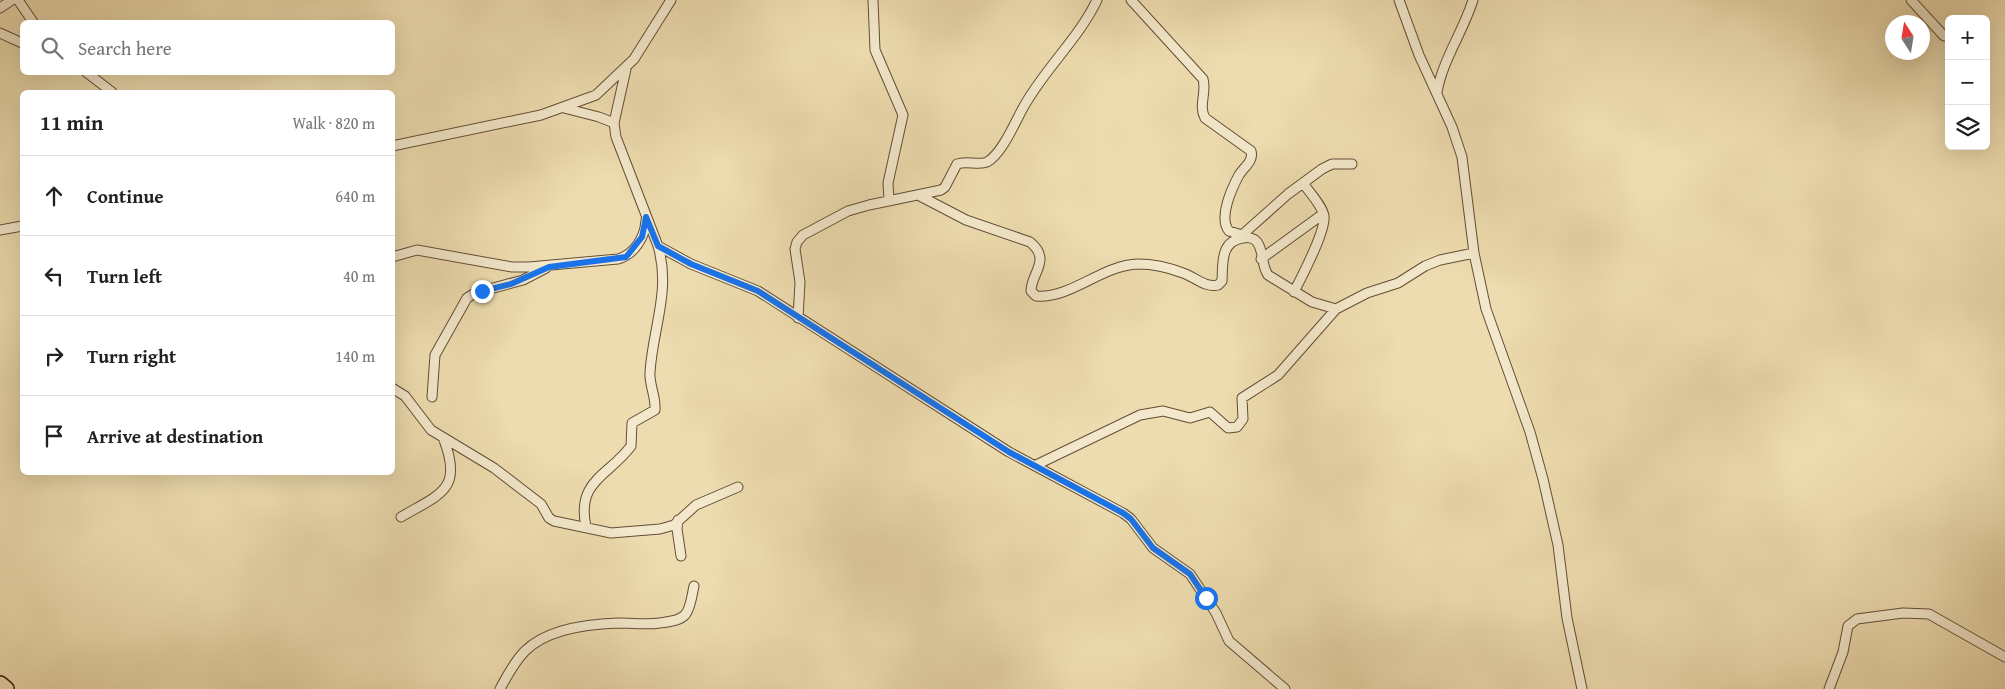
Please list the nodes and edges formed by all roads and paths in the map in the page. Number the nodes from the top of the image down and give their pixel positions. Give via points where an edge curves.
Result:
1 (12, 0) edge
2 (18, 0) edge
3 (671, 0) edge
4 (873, 0) edge
5 (1097, 0) edge
6 (1131, 0) edge
7 (1398, 0) edge
8 (1473, 0) edge
9 (1911, 0) edge
10 (0, 8) edge
11 (31, 20) edge
12 (0, 33) edge
13 (1944, 36) dead end
14 (20, 42) edge
15 (626, 69) junction
16 (90, 75) edge
17 (109, 90) edge
18 (1436, 93) junction
19 (563, 108) junction
20 (614, 123) junction
21 (395, 145) edge
22 (1352, 164) dead end
23 (1303, 183) junction
24 (920, 196) junction
25 (889, 200) junction
26 (1323, 214) junction
27 (646, 217) junction
28 (20, 226) edge
29 (0, 230) edge
30 (1245, 236) junction
31 (658, 246) junction
32 (1474, 253) junction
33 (395, 256) edge
34 (1261, 259) junction
35 (549, 267) junction
36 (1294, 292) junction
37 (1336, 309) junction
38 (798, 318) junction
39 (395, 390) edge
40 (432, 397) dead end
41 (444, 439) junction
42 (1036, 466) junction
43 (738, 488) dead end
44 (401, 517) dead end
45 (678, 520) junction
46 (586, 527) junction
47 (681, 556) dead end
48 (694, 586) dead end
49 (2005, 657) edge
50 (0, 684) edge
51 (6, 689) edge
52 (500, 689) edge
53 (1285, 689) edge
54 (1582, 689) edge
55 (1829, 689) edge

1 - 10 street
2 - 11 street
3 - 15 street
4 - 25 street via 875,50 903,115 888,183
5 - 24 street via 1068,47 1038,82 1013,129 990,160 981,164 968,161 957,164 945,187
6 - 30 street via 1203,79 1205,88 1201,111 1205,118 1251,151 1252,157 1235,183 1224,219 1228,229
7 - 18 street
8 - 18 street via 1462,31 1445,61
9 - 13 street
12 - 14 street
15 - 19 street via 596,95
15 - 20 street
16 - 17 street
18 - 32 street via 1462,158
19 - 20 street
19 - 21 street
20 - 27 street via 616,137
22 - 23 street via 1329,165
23 - 26 street
23 - 30 street
24 - 25 street
24 - 30 street via 966,220 1035,246 1040,258 1031,291 1036,296 1048,295 1108,271 1138,264 1173,270 1208,285 1218,285 1222,282 1225,250 1232,241
25 - 38 street via 848,211 803,235 797,242
26 - 34 street
26 - 36 street via 1324,220 1310,263
27 - 31 street
27 - 35 street via 642,237 626,257
28 - 29 street
30 - 34 street via 1257,242
31 - 38 street via 691,264 758,291
31 - 46 street via 665,282 649,374 655,410 632,423 631,446 592,485 583,511
32 - 37 street via 1425,266 1398,283 1367,293
32 - 54 street via 1486,309 1530,432 1543,479 1558,545 1567,618
33 - 35 street via 417,250 512,267
34 - 36 street via 1268,275
35 - 40 street via 523,280 467,298 435,355
36 - 37 street via 1312,302
37 - 42 street via 1278,375 1242,398 1243,419 1237,427 1228,428 1210,412 1190,418 1154,411
38 - 42 street via 968,427
39 - 41 street via 405,396 428,427
41 - 44 street via 451,464 448,484 442,492
41 - 46 street via 512,481 544,508 550,519
42 - 53 street via 1131,519 1153,548 1190,574 1216,613 1229,641
43 - 45 street via 696,505
45 - 46 street via 668,528 611,533
45 - 47 street
48 - 52 street via 687,612 679,619 652,624 585,626 541,640 526,650
49 - 55 street via 1929,614 1857,619 1848,626 1843,652
50 - 51 highway

